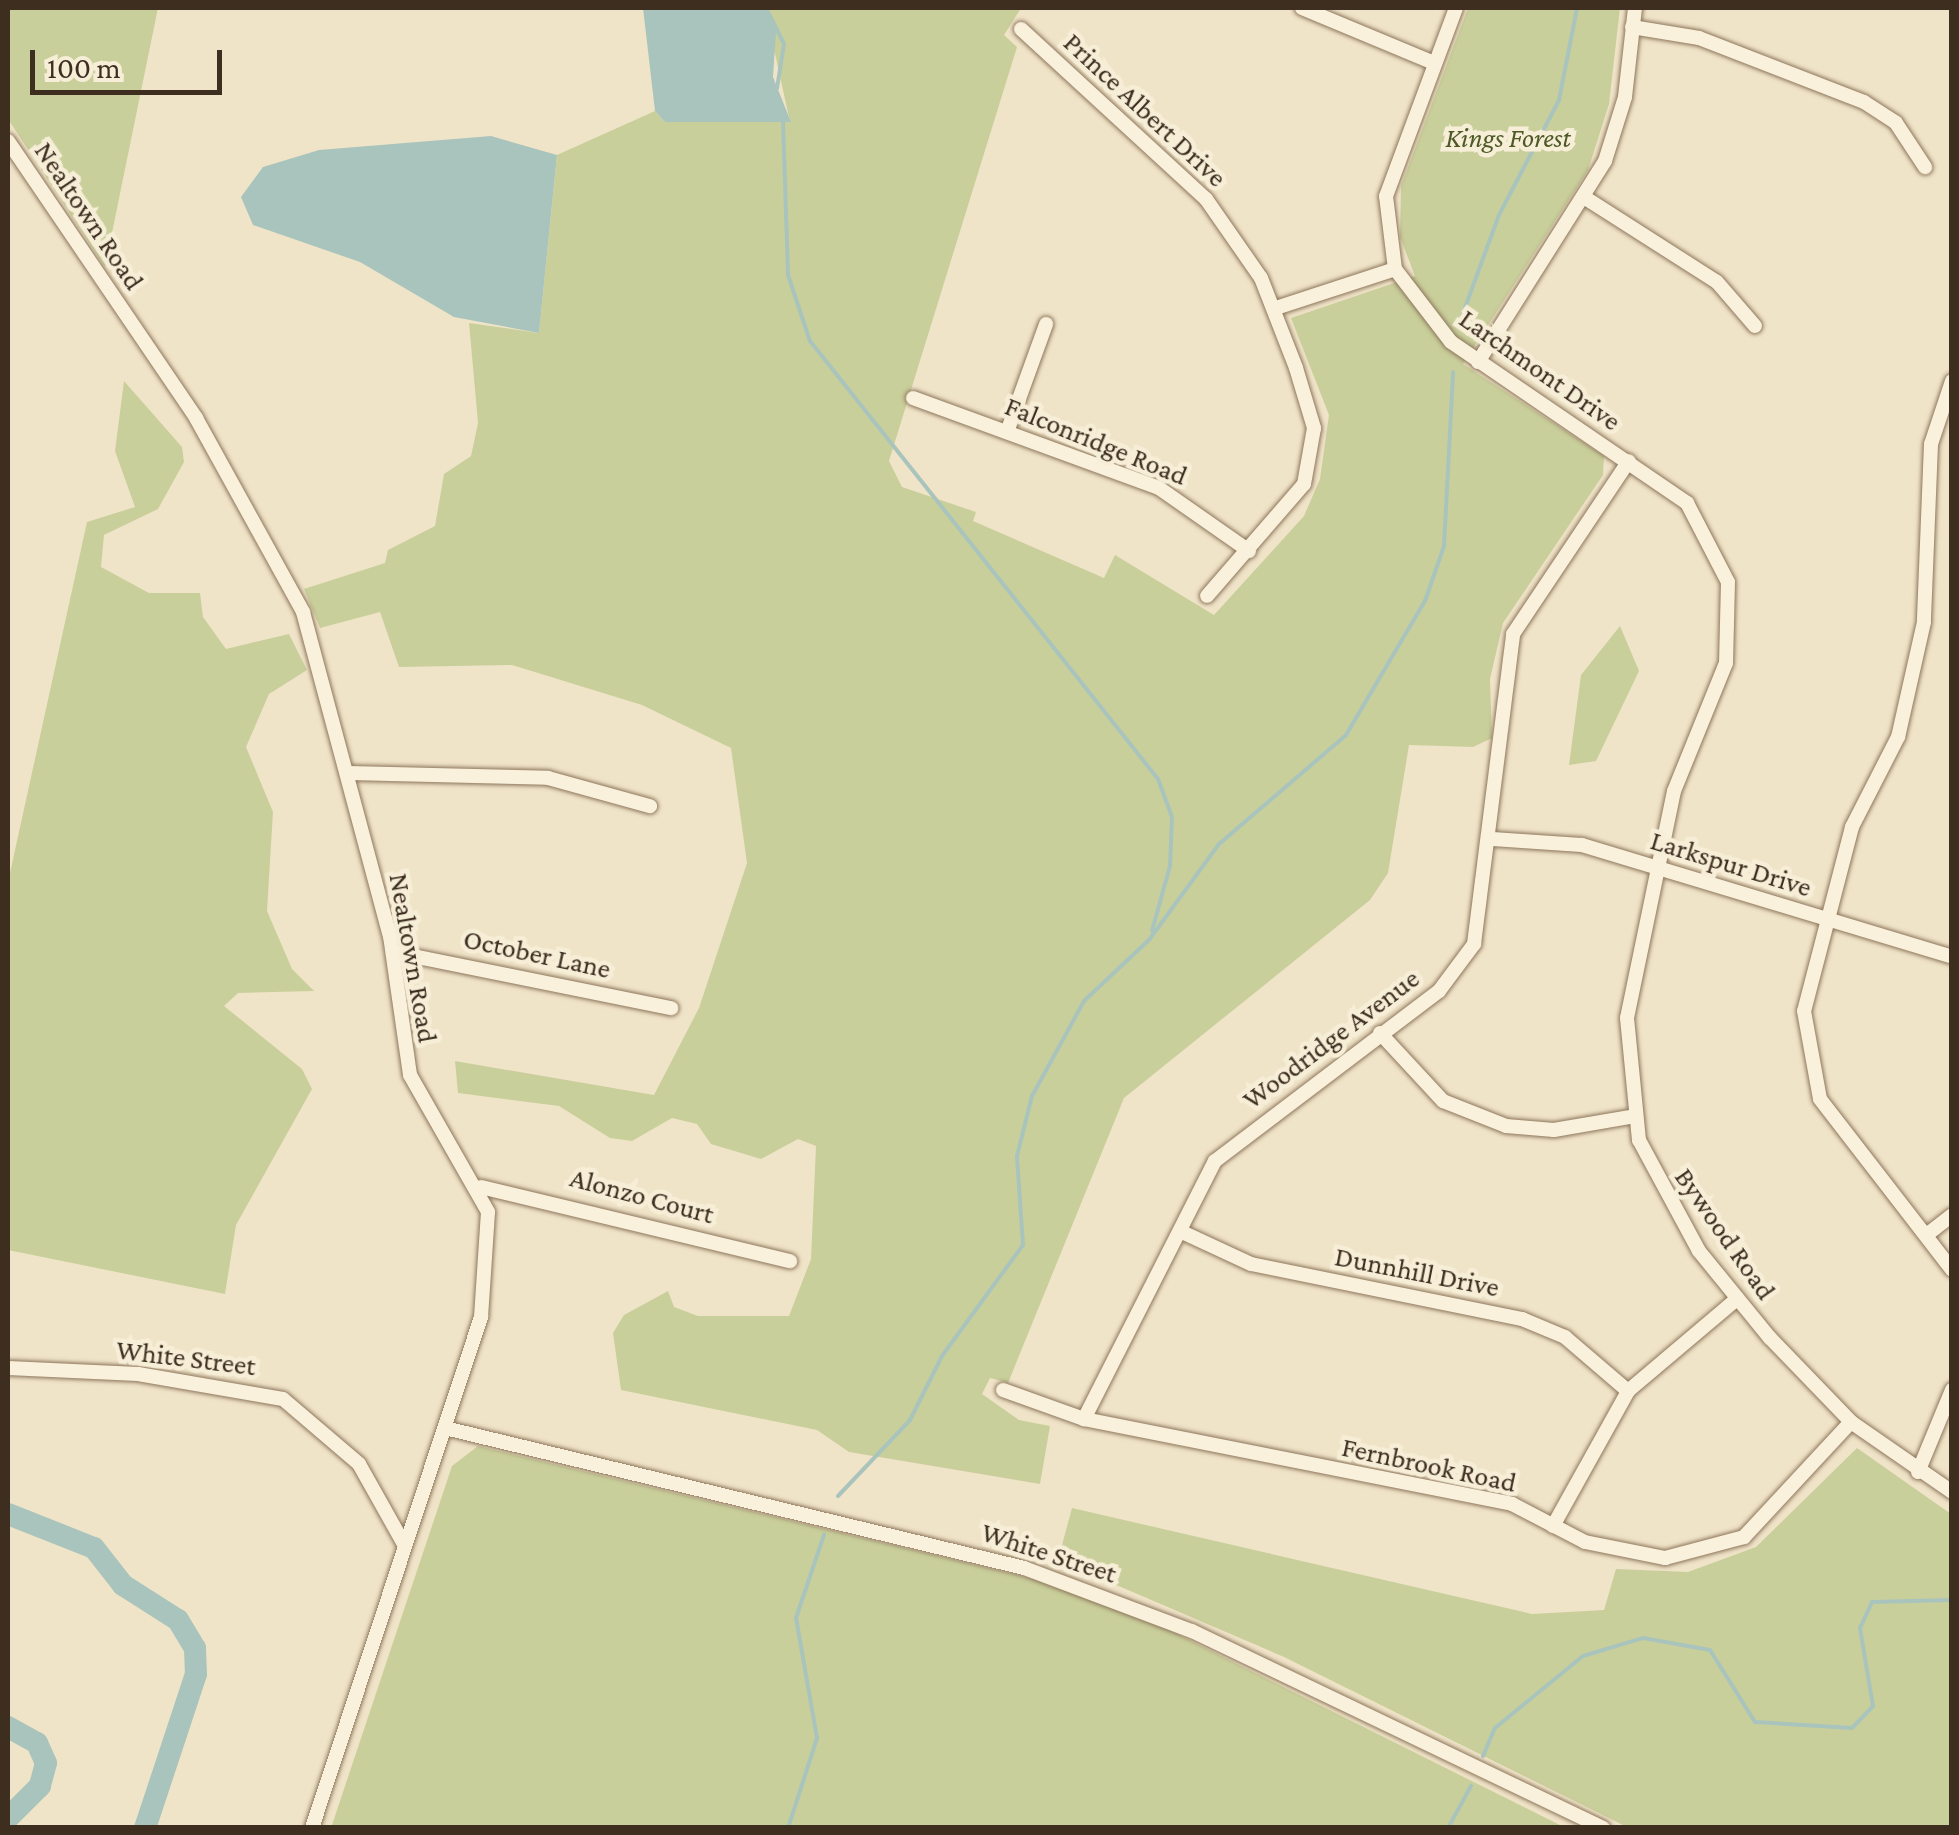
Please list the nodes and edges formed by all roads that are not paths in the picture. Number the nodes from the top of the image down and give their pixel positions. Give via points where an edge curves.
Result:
1 (1302, 8) edge
2 (1456, 8) edge
3 (1634, 8) edge
4 (1632, 27) junction
5 (1021, 29) dead end
6 (1434, 63) junction
7 (8, 141) edge
8 (1925, 167) dead end
9 (1588, 199) junction
10 (1395, 268) junction
11 (1276, 308) junction
12 (1046, 324) dead end
13 (1756, 326) dead end
14 (1478, 362) junction
15 (1952, 381) edge
16 (914, 398) dead end
17 (1007, 432) junction
18 (1628, 462) junction
19 (1248, 552) junction
20 (1207, 596) dead end
21 (1714, 690) joint
22 (348, 773) junction
23 (650, 806) dead end
24 (1492, 839) junction
25 (1659, 868) junction
26 (1822, 919) junction
27 (393, 952) junction
28 (1952, 958) edge
29 (671, 1008) dead end
30 (1380, 1033) junction
31 (1634, 1116) junction
32 (481, 1187) junction
33 (1952, 1215) edge
34 (1180, 1230) junction
35 (1929, 1233) junction
36 (790, 1261) dead end
37 (1952, 1270) edge
38 (1737, 1299) junction
39 (8, 1368) edge
40 (1003, 1390) dead end
41 (1952, 1390) edge
42 (1628, 1391) junction
43 (1084, 1419) junction
44 (1851, 1422) junction
45 (444, 1428) junction
46 (1918, 1472) junction
47 (1952, 1492) edge
48 (1553, 1526) junction
49 (405, 1546) junction
50 (312, 1828) edge
51 (1604, 1828) edge

1 - 6 street
2 - 6 street, Larchmont Drive
3 - 4 street
4 - 8 street via 1699,38 1864,102 1896,123
4 - 9 street via 1625,97
5 - 11 street, Prince Albert Drive via 1206,199
6 - 10 street, Larchmont Drive via 1386,196
7 - 22 street, Nealtown Road via 254,516 303,612
9 - 13 street via 1717,282
9 - 14 street
10 - 11 street
10 - 14 street, Larchmont Drive via 1425,319
11 - 19 street, Prince Albert Drive via 1314,428 1311,457 1290,505
12 - 17 street
14 - 18 street, Larchmont Drive
15 - 26 street via 1931,444 1924,622 1903,719
16 - 17 street, Falconridge Road
17 - 19 street, Falconridge Road via 1159,488
18 - 21 street, Larchmont Drive via 1687,504 1712,537 1731,624
18 - 24 street, Woodridge Avenue via 1513,634
19 - 20 street, Prince Albert Drive
21 - 25 street, Bywood Road via 1690,738
22 - 23 street via 533,777
22 - 27 street, Nealtown Road
24 - 25 street, Larkspur Drive via 1582,845
24 - 30 street, Woodridge Avenue via 1474,944 1438,991
25 - 26 street, Larkspur Drive
25 - 31 street, Bywood Road via 1627,1018
26 - 28 street, Larkspur Drive
26 - 35 street via 1804,1011 1820,1099 1882,1188
27 - 29 street, October Lane
27 - 32 street, Nealtown Road via 410,1075
30 - 31 street via 1443,1101 1506,1126 1554,1130
30 - 34 street, Woodridge Avenue via 1216,1161
31 - 38 street, Bywood Road via 1653,1176
32 - 36 street, Alonzo Court
32 - 45 street, Nealtown Road via 490,1271
33 - 35 street
34 - 42 street, Dunnhill Drive via 1251,1264 1522,1319 1565,1337
34 - 43 street, Woodridge Avenue
35 - 37 street
38 - 42 street
38 - 44 street, Bywood Road
39 - 49 street, White Street via 138,1374 283,1398 359,1464
40 - 43 street, Fernbrook Road
41 - 46 street
42 - 48 street
43 - 48 street, Fernbrook Road via 1512,1504
44 - 46 street, Bywood Road
44 - 48 street, Fernbrook Road via 1786,1500 1744,1537 1706,1554 1620,1552
45 - 49 street, Nealtown Road
45 - 51 street, White Street via 1024,1568 1192,1631
46 - 47 street, Bywood Road
49 - 50 street, Nealtown Road

